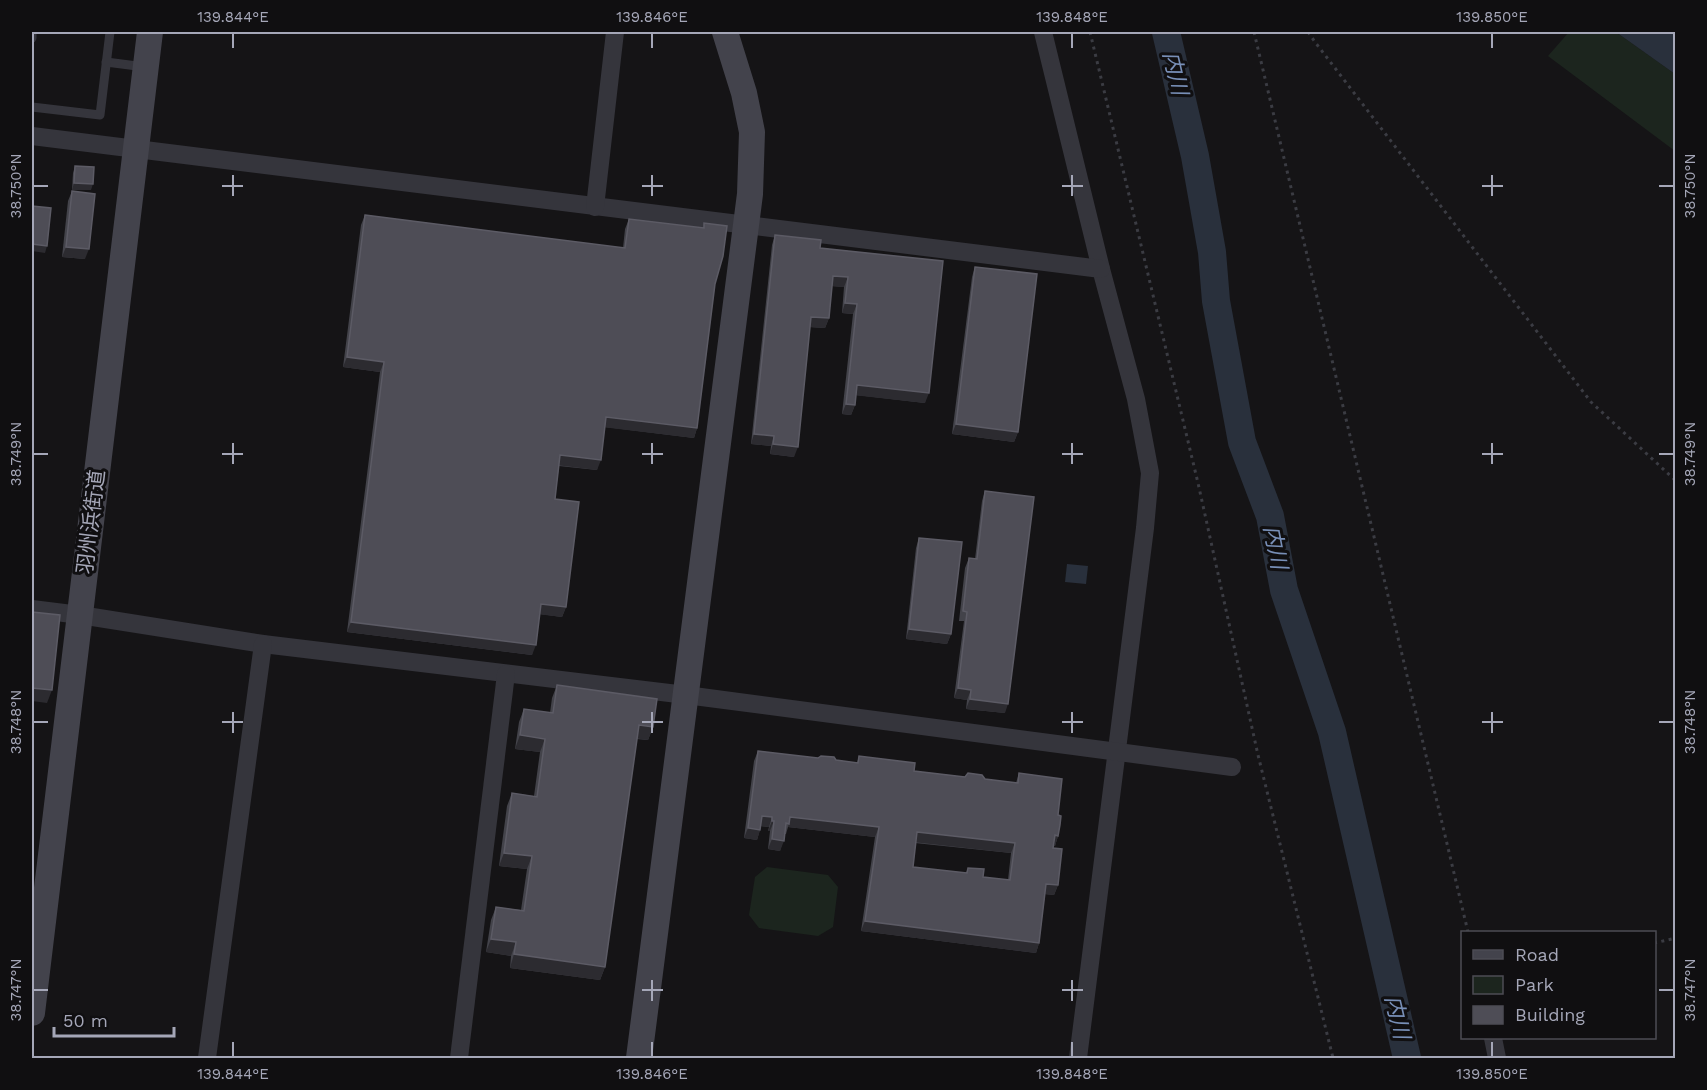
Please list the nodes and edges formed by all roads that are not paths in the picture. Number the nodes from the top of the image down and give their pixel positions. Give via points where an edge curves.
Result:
1 (32, 32) edge
2 (110, 32) edge
3 (150, 32) edge
4 (615, 32) edge
5 (725, 32) edge
6 (1043, 32) edge
7 (32, 38) edge
8 (106, 62) junction
9 (146, 67) junction
10 (32, 107) edge
11 (32, 136) edge
12 (137, 150) junction
13 (595, 207) junction
14 (746, 226) junction
15 (1101, 269) junction
16 (32, 609) edge
17 (80, 615) junction
18 (263, 644) junction
19 (506, 674) junction
20 (686, 695) junction
21 (1117, 751) junction
22 (1232, 767) dead end
23 (32, 1013) edge
24 (1492, 1039) edge
25 (207, 1059) edge
26 (459, 1059) edge
27 (639, 1059) edge
28 (1078, 1059) edge
29 (1497, 1059) edge

1 - 7 lane
2 - 8 lane
3 - 9 street, 羽州浜街道
4 - 13 street
5 - 14 street via 752,132
6 - 15 street
8 - 9 lane
8 - 10 lane via 100,115
9 - 12 street, 羽州浜街道
11 - 12 street
12 - 13 street
12 - 17 street, 羽州浜街道
13 - 14 street
14 - 15 street
14 - 20 street
15 - 21 street via 1136,399 1150,473
16 - 17 street
17 - 18 street
17 - 23 street, 羽州浜街道
18 - 19 street
18 - 25 street
19 - 20 street
19 - 26 street
20 - 21 street
20 - 27 street
21 - 22 street
21 - 28 street
24 - 29 street

